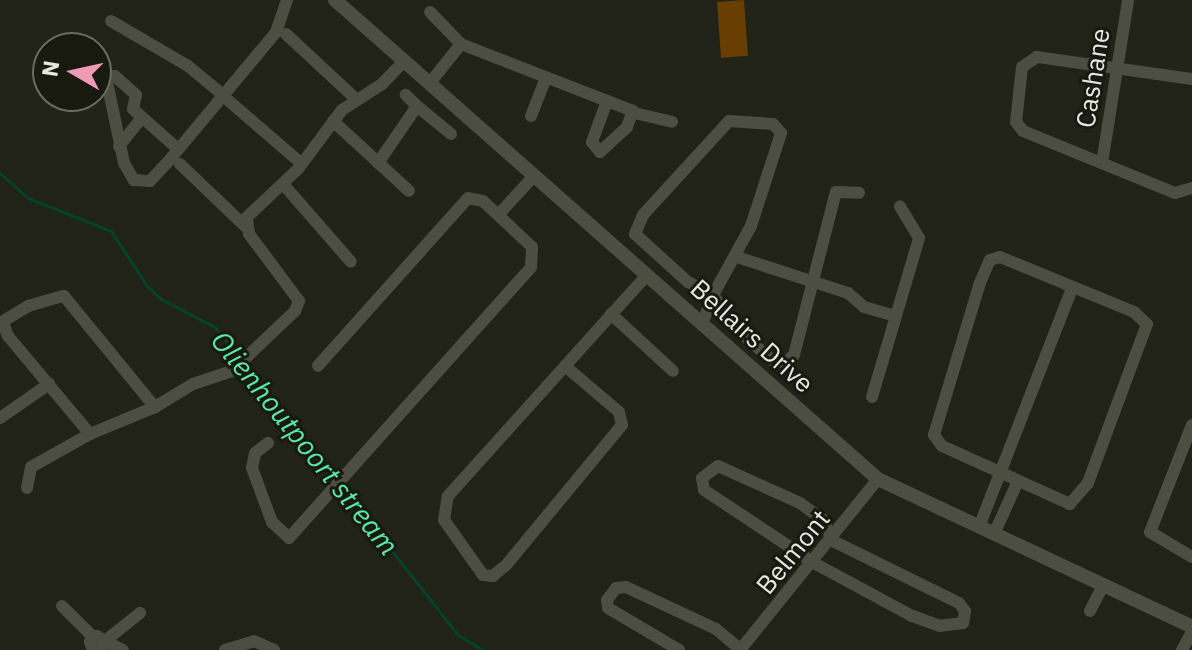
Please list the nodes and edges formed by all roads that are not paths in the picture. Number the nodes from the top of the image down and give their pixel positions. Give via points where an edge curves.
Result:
1 (287, 0) edge
2 (335, 0) edge
3 (1128, 0) edge
4 (430, 12) dead end
5 (111, 21) dead end
6 (286, 34) dead end
7 (461, 44) junction
8 (403, 62) junction
9 (1118, 68) junction
10 (546, 78) junction
11 (1192, 79) edge
12 (429, 84) junction
13 (406, 95) dead end
14 (226, 98) junction
15 (356, 99) junction
16 (607, 101) junction
17 (417, 106) junction
18 (634, 113) junction
19 (531, 116) dead end
20 (142, 118) junction
21 (333, 121) junction
22 (672, 122) dead end
23 (451, 134) dead end
24 (119, 146) junction
25 (178, 149) junction
26 (378, 163) junction
27 (1102, 163) junction
28 (180, 164) dead end
29 (302, 164) junction
30 (534, 176) junction
31 (283, 184) junction
32 (1192, 188) edge
33 (409, 191) dead end
34 (859, 193) dead end
35 (900, 206) dead end
36 (499, 214) junction
37 (246, 227) junction
38 (737, 257) junction
39 (351, 262) dead end
40 (647, 275) junction
41 (811, 282) junction
42 (1072, 289) junction
43 (713, 295) junction
44 (611, 314) junction
45 (896, 316) junction
46 (2, 323) edge
47 (702, 324) junction
48 (318, 366) dead end
49 (565, 366) junction
50 (673, 371) dead end
51 (49, 384) junction
52 (872, 397) dead end
53 (155, 407) junction
54 (0, 418) edge
55 (1192, 425) edge
56 (90, 434) junction
57 (268, 443) dead end
58 (1003, 474) junction
59 (878, 479) junction
60 (1018, 481) junction
61 (27, 488) dead end
62 (979, 527) junction
63 (994, 534) junction
64 (833, 541) junction
65 (1192, 557) edge
66 (814, 563) junction
67 (1103, 585) junction
68 (62, 606) dead end
69 (1090, 611) dead end
70 (140, 613) dead end
71 (1192, 629) edge
72 (95, 646) edge
73 (123, 650) edge
74 (225, 650) edge
75 (274, 650) edge
76 (679, 650) edge
77 (740, 650) edge
78 (1182, 650) edge

1 - 14 street via 276,32
2 - 8 street, Bellairs Drive
3 - 9 street, Cashane
4 - 7 street
5 - 14 street via 188,66
6 - 15 street
7 - 10 street
7 - 12 street
8 - 12 street, Bellairs Drive
8 - 15 street via 382,84
9 - 11 street
9 - 27 street, Cashane
9 - 27 street via 1040,56 1022,67 1016,122 1020,128
10 - 16 street
10 - 19 street
12 - 30 street, Bellairs Drive
13 - 17 street
14 - 25 street
14 - 29 street
15 - 21 street
16 - 18 street
16 - 18 street via 592,142 596,151 608,149
17 - 23 street
17 - 26 street
18 - 22 street
20 - 24 street
20 - 24 street via 132,107 136,95 107,75
20 - 25 street
21 - 26 street
21 - 29 street
24 - 25 street via 129,175 139,182 150,181
26 - 33 street
27 - 32 street via 1175,193
28 - 37 street
29 - 31 street
30 - 36 street
30 - 40 street, Bellairs Drive
31 - 37 street via 249,212
31 - 39 street
34 - 41 street via 836,192
35 - 45 street via 919,234
36 - 48 street via 483,201 468,198
36 - 57 street via 532,247 531,267 296,533 283,536 272,522 252,468 255,453
37 - 53 street via 299,301 295,311 237,367 193,384
38 - 41 street
38 - 43 street
38 - 43 street via 781,133 778,126 744,118 724,125 635,229 640,242 695,288
40 - 44 street
40 - 47 street, Bellairs Drive
41 - 43 street via 794,355 785,363 759,350
41 - 45 street via 856,296 870,310
42 - 58 street
42 - 58 street via 1000,257 990,260 980,283 934,435 942,446
42 - 60 street via 1134,312 1147,328 1077,501 1062,502
43 - 47 street
44 - 49 street
44 - 50 street
45 - 52 street
46 - 51 street
46 - 53 street via 28,306 64,296
47 - 59 street, Bellairs Drive
49 - 49 street via 445,502 450,532 483,575 493,576 506,565 622,425 619,412
51 - 54 street
51 - 56 street
53 - 56 street
55 - 65 street via 1150,527 1154,538
56 - 61 street via 31,467
58 - 60 street
58 - 62 street
59 - 62 street, Bellairs Drive
59 - 64 street, Belmont
60 - 63 street
62 - 63 street, Bellairs Drive
63 - 67 street, Bellairs Drive
64 - 66 street, Belmont
64 - 66 street via 823,520 800,503 730,468 718,466 706,473 702,485 711,495
64 - 66 street via 959,603 965,611 963,623 940,626 912,616
66 - 77 street, Belmont
67 - 69 street
67 - 71 street, Bellairs Drive
68 - 72 street
70 - 72 street
71 - 78 street
72 - 73 street
74 - 75 street via 254,641
76 - 77 street via 608,608 616,588 626,587 716,629

